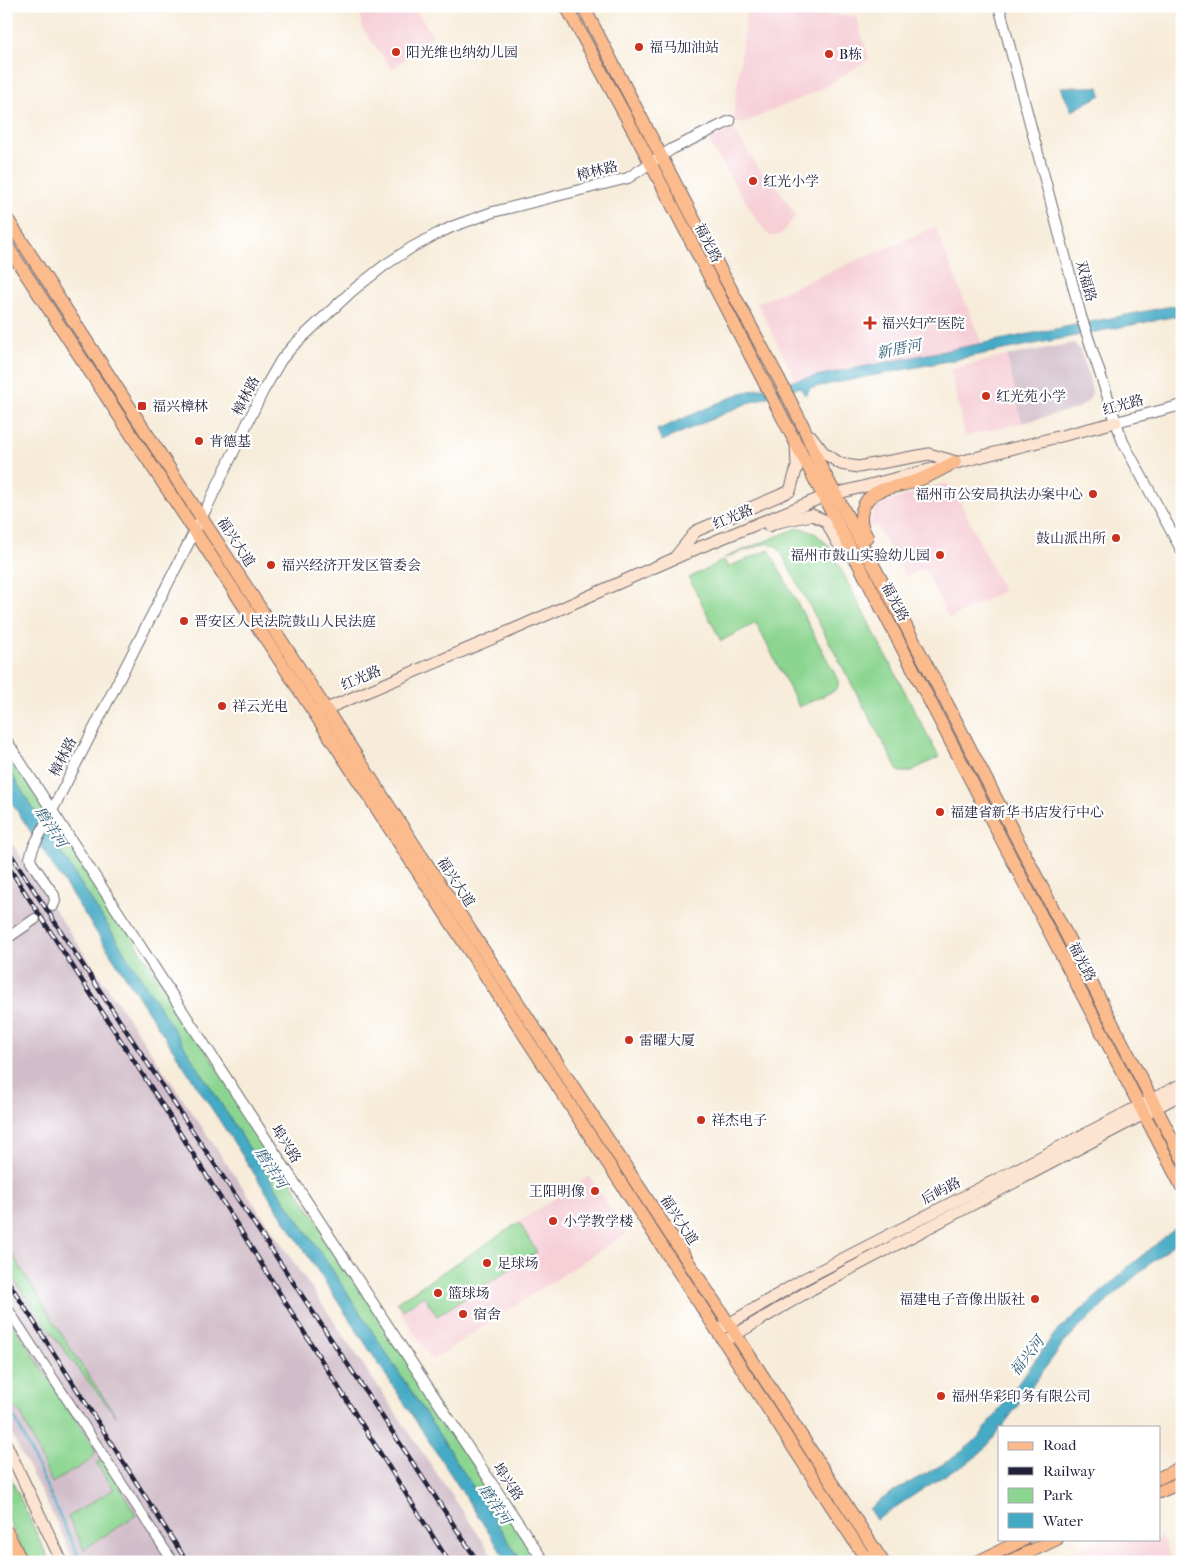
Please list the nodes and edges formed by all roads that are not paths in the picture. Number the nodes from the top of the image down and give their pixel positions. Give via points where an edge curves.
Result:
1 (566, 6) edge
2 (583, 6) edge
3 (589, 6) edge
4 (1000, 6) edge
5 (599, 36) junction
6 (730, 120) dead end
7 (662, 156) junction
8 (651, 164) junction
9 (6, 217) edge
10 (6, 244) edge
11 (1182, 405) edge
12 (1116, 422) junction
13 (803, 426) junction
14 (796, 444) junction
15 (955, 462) junction
16 (829, 495) junction
17 (201, 517) junction
18 (194, 530) junction
19 (698, 548) junction
20 (1182, 551) edge
21 (674, 558) junction
22 (857, 563) junction
23 (888, 593) junction
24 (321, 712) junction
25 (6, 740) edge
26 (51, 809) junction
27 (53, 906) dead end
28 (35, 919) tunnel mouth
29 (6, 939) edge
30 (1182, 1084) edge
31 (1182, 1094) edge
32 (1154, 1104) junction
33 (1142, 1109) junction
34 (1182, 1158) edge
35 (1182, 1186) edge
36 (6, 1306) edge
37 (727, 1332) junction
38 (6, 1444) edge
39 (1182, 1468) edge
40 (1160, 1478) edge
41 (1182, 1482) edge
42 (1160, 1492) edge
43 (6, 1533) edge
44 (1023, 1540) edge
45 (1055, 1540) edge
46 (20, 1562) edge
47 (62, 1562) edge
48 (173, 1562) edge
49 (544, 1562) edge
50 (868, 1562) edge
51 (883, 1562) edge
52 (977, 1562) edge
53 (1008, 1562) edge

1 - 8 main road, 福光路
2 - 5 main road, 福光路
3 - 5 main road
4 - 12 street, 双福路 via 1081,316
5 - 7 main road, 福光路
6 - 7 street, 樟林路
7 - 8 street, 樟林路
7 - 13 main road, 福光路
8 - 14 main road, 福光路
8 - 17 street, 樟林路 via 628,178 518,205 454,226 411,248 378,271 323,317 281,360
9 - 17 main road, 福兴大道
10 - 18 main road, 福兴大道
11 - 12 street, 红光路
12 - 15 main road, 红光路
12 - 20 street, 双福路 via 1123,442
13 - 15 main road via 824,452 842,464 858,467 930,454
13 - 16 main road, 福光路
14 - 16 main road, 福光路
14 - 21 main road via 797,467 790,491 696,531
15 - 16 main road, 红光路
15 - 23 main road via 923,479 877,491 866,500 861,526 878,559
16 - 19 main road, 红光路
16 - 22 main road, 福光路
16 - 23 main road, 福光路
17 - 18 street, 樟林路
17 - 24 main road, 福兴大道
18 - 24 main road, 福兴大道
18 - 26 street, 樟林路
19 - 21 main road, 红光路
19 - 22 main road via 734,541 778,522 812,515 826,521 838,542
21 - 24 main road, 红光路
22 - 33 main road, 福光路
23 - 32 main road, 福光路
24 - 37 main road, 福兴大道
25 - 26 street, 埠兴路
26 - 27 street, 樟林路 via 30,858 54,895
26 - 49 street, 埠兴路
28 - 29 street
30 - 32 main road, 后屿路
31 - 32 main road, 后屿路
32 - 33 main road, 后屿路
32 - 34 main road, 福光路
33 - 35 main road, 福光路
33 - 37 main road, 后屿路
36 - 48 street
37 - 50 main road, 福兴大道
37 - 51 main road, 福兴大道
38 - 47 main road
39 - 40 main road
41 - 42 main road
43 - 46 highway
44 - 52 main road
45 - 53 main road

